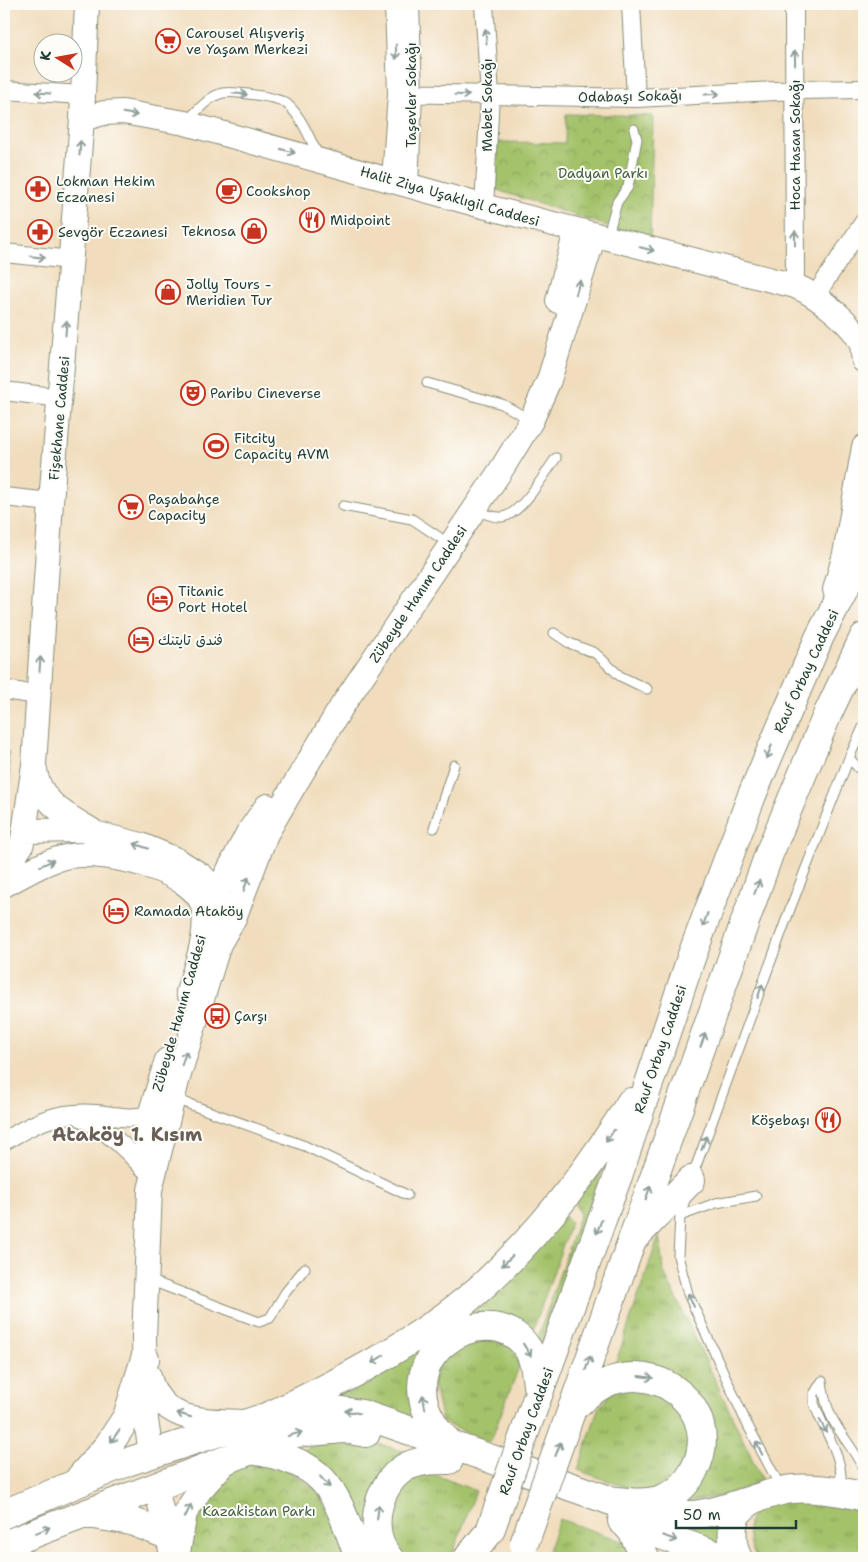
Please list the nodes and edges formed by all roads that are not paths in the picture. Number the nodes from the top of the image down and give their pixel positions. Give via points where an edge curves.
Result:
1 (87, 4) edge
2 (394, 4) edge
3 (410, 4) edge
4 (484, 4) edge
5 (630, 4) edge
6 (794, 4) edge
7 (864, 89) edge
8 (4, 90) edge
9 (796, 90) junction
10 (405, 93) junction
11 (82, 95) junction
12 (490, 95) junction
13 (636, 98) junction
14 (82, 119) junction
15 (185, 123) junction
16 (634, 129) dead end
17 (320, 159) junction
18 (400, 183) junction
19 (484, 206) junction
20 (864, 222) edge
21 (592, 235) junction
22 (4, 253) edge
23 (72, 260) junction
24 (805, 291) junction
25 (864, 361) edge
26 (427, 383) dead end
27 (4, 391) edge
28 (61, 398) junction
29 (526, 418) junction
30 (864, 447) edge
31 (556, 458) dead end
32 (4, 496) edge
33 (51, 502) junction
34 (343, 506) dead end
35 (475, 510) junction
36 (439, 536) junction
37 (864, 550) edge
38 (554, 632) dead end
39 (864, 637) edge
40 (819, 638) junction
41 (4, 690) edge
42 (647, 690) dead end
43 (38, 695) junction
44 (864, 725) edge
45 (849, 758) junction
46 (34, 765) junction
47 (454, 765) dead end
48 (864, 774) edge
49 (54, 820) junction
50 (434, 828) dead end
51 (24, 831) junction
52 (248, 833) junction
53 (4, 852) edge
54 (177, 860) junction
55 (4, 873) edge
56 (4, 884) edge
57 (211, 901) junction
58 (220, 944) junction
59 (654, 1065) junction
60 (159, 1103) junction
61 (76, 1115) junction
62 (4, 1140) edge
63 (147, 1179) junction
64 (691, 1180) junction
65 (407, 1194) dead end
66 (756, 1196) dead end
67 (680, 1216) junction
68 (630, 1241) junction
69 (305, 1268) dead end
70 (146, 1279) junction
71 (145, 1358) junction
72 (538, 1394) junction
73 (572, 1409) junction
74 (259, 1419) junction
75 (449, 1451) junction
76 (151, 1454) junction
77 (239, 1455) junction
78 (864, 1470) edge
79 (73, 1485) junction
80 (156, 1488) junction
81 (783, 1490) junction
82 (853, 1494) edge
83 (752, 1500) junction
84 (617, 1511) junction
85 (4, 1514) edge
86 (82, 1514) junction
87 (490, 1531) junction
88 (4, 1545) edge
89 (173, 1551) edge
90 (522, 1554) edge
91 (359, 1558) edge
92 (389, 1558) edge
93 (468, 1558) edge
94 (480, 1558) edge
95 (645, 1558) edge
96 (724, 1558) edge
97 (738, 1558) edge

1 - 11 main road, Fişekhane Caddesi
2 -> 10 street, Taşevler Sokağı
3 - 10 street, Taşevler Sokağı
12 -> 4 street, Mabet Sokağı
5 - 13 street
9 -> 6 street, Hoca Hasan Sokağı
7 - 9 street, Odabaşı Sokağı
11 -> 8 street
13 -> 9 street, Odabaşı Sokağı
24 -> 9 street, Hoca Hasan Sokağı
10 -> 12 street, Odabaşı Sokağı
10 - 18 street, Taşevler Sokağı
11 - 14 main road, Fişekhane Caddesi
12 - 13 street, Odabaşı Sokağı
12 - 19 street, Mabet Sokağı
14 -> 15 main road, Halit Ziya Uşaklıgil Caddesi via 123,112
23 -> 14 main road, Fişekhane Caddesi
15 -> 17 main road, Halit Ziya Uşaklıgil Caddesi
15 -> 17 lane via 208,101 223,93 264,96 286,102 298,116
16 - 21 lane via 637,139 628,187
17 - 18 main road, Halit Ziya Uşaklıgil Caddesi
18 - 19 main road, Halit Ziya Uşaklıgil Caddesi
19 - 21 main road, Halit Ziya Uşaklıgil Caddesi
20 - 24 street
21 -> 24 main road, Halit Ziya Uşaklıgil Caddesi
21 - 29 main road, Zübeyde Hanım Caddesi via 557,336 536,378
22 -> 23 street
28 -> 23 main road, Fişekhane Caddesi
24 - 25 main road via 852,331 862,344
26 - 29 lane via 502,404
27 - 28 street
28 - 33 main road, Fişekhane Caddesi
29 - 35 main road, Zübeyde Hanım Caddesi
29 - 36 main road, Zübeyde Hanım Caddesi
30 - 40 main road via 845,554
31 - 35 lane via 524,502 505,517
32 - 33 street
43 -> 33 main road, Fişekhane Caddesi
34 - 36 lane via 412,519
58 -> 35 main road, Zübeyde Hanım Caddesi via 234,918 266,834 292,789 342,706
36 - 52 main road, Zübeyde Hanım Caddesi
37 - 40 main road, Rauf Orbay Caddesi
38 - 42 lane via 569,643 595,653 620,676
68 -> 39 main road via 769,854
40 -> 59 main road, Rauf Orbay Caddesi via 752,795
41 - 43 street
43 - 46 main road, Fişekhane Caddesi
44 - 45 lane
45 - 48 lane
64 -> 45 lane
46 - 49 main road via 40,791
46 - 51 main road, Fişekhane Caddesi
47 - 50 lane
49 - 51 main road
54 -> 49 main road via 141,845
49 - 55 main road via 32,851
51 - 53 main road
51 - 55 main road, Fişekhane Caddesi via 21,846
52 - 54 main road via 216,859
52 - 57 main road
54 - 57 main road via 202,876
56 -> 57 main road, Zübeyde Hanım Caddesi via 56,859 89,854 113,856 167,874
57 - 58 main road, Zübeyde Hanım Caddesi via 223,907
57 - 60 main road, Zübeyde Hanım Caddesi
60 -> 58 main road, Zübeyde Hanım Caddesi
59 -> 72 main road, Rauf Orbay Caddesi via 618,1176
59 -> 74 main road via 562,1204 486,1283 426,1328 360,1369
60 - 61 street via 134,1119
60 - 63 main road, Zübeyde Hanım Caddesi
60 - 65 lane via 306,1146
61 - 62 street via 46,1118
61 - 63 street via 102,1127 124,1146
63 - 70 main road, Zübeyde Hanım Caddesi
64 - 67 lane
64 - 68 main road
66 - 67 lane via 716,1203
81 -> 67 lane via 759,1448 688,1294 678,1256
73 -> 68 main road
69 - 70 lane via 270,1318 260,1322
70 - 71 main road, Zübeyde Hanım Caddesi
74 -> 71 main road, Zübeyde Hanım Caddesi via 203,1420 169,1410 159,1402 151,1388
71 - 76 main road, Zübeyde Hanım Caddesi via 146,1420
71 -> 79 main road via 127,1417 108,1446
75 -> 72 main road via 424,1409 422,1391 430,1359 451,1336 464,1330 493,1328 515,1336 528,1349 533,1360
72 - 87 main road, Rauf Orbay Caddesi, bridge
73 -> 84 main road via 603,1384 643,1376 657,1379 676,1390 697,1418 702,1440 697,1465 683,1486 661,1500
90 -> 73 main road, bridge
75 -> 74 main road via 350,1412 312,1410
74 - 76 main road
77 -> 75 main road via 296,1433 344,1429
75 - 84 main road
92 -> 75 main road via 379,1541 377,1521 384,1490 405,1468
76 - 79 main road
76 - 80 main road
77 - 80 main road
89 -> 77 main road via 186,1513 200,1490
77 -> 91 main road via 268,1453 301,1463 322,1478 338,1503
78 -> 82 lane via 829,1416 822,1382 814,1394 814,1403
79 - 85 main road
80 - 86 main road
80 - 89 main road
81 - 82 main road
81 - 83 main road
83 - 84 main road via 690,1515
83 - 97 main road via 736,1515 733,1536 734,1552
84 - 95 main road via 632,1531
84 -> 96 main road
88 -> 86 main road
86 - 89 main road via 131,1520
87 - 93 main road
87 - 94 main road, Rauf Orbay Caddesi

